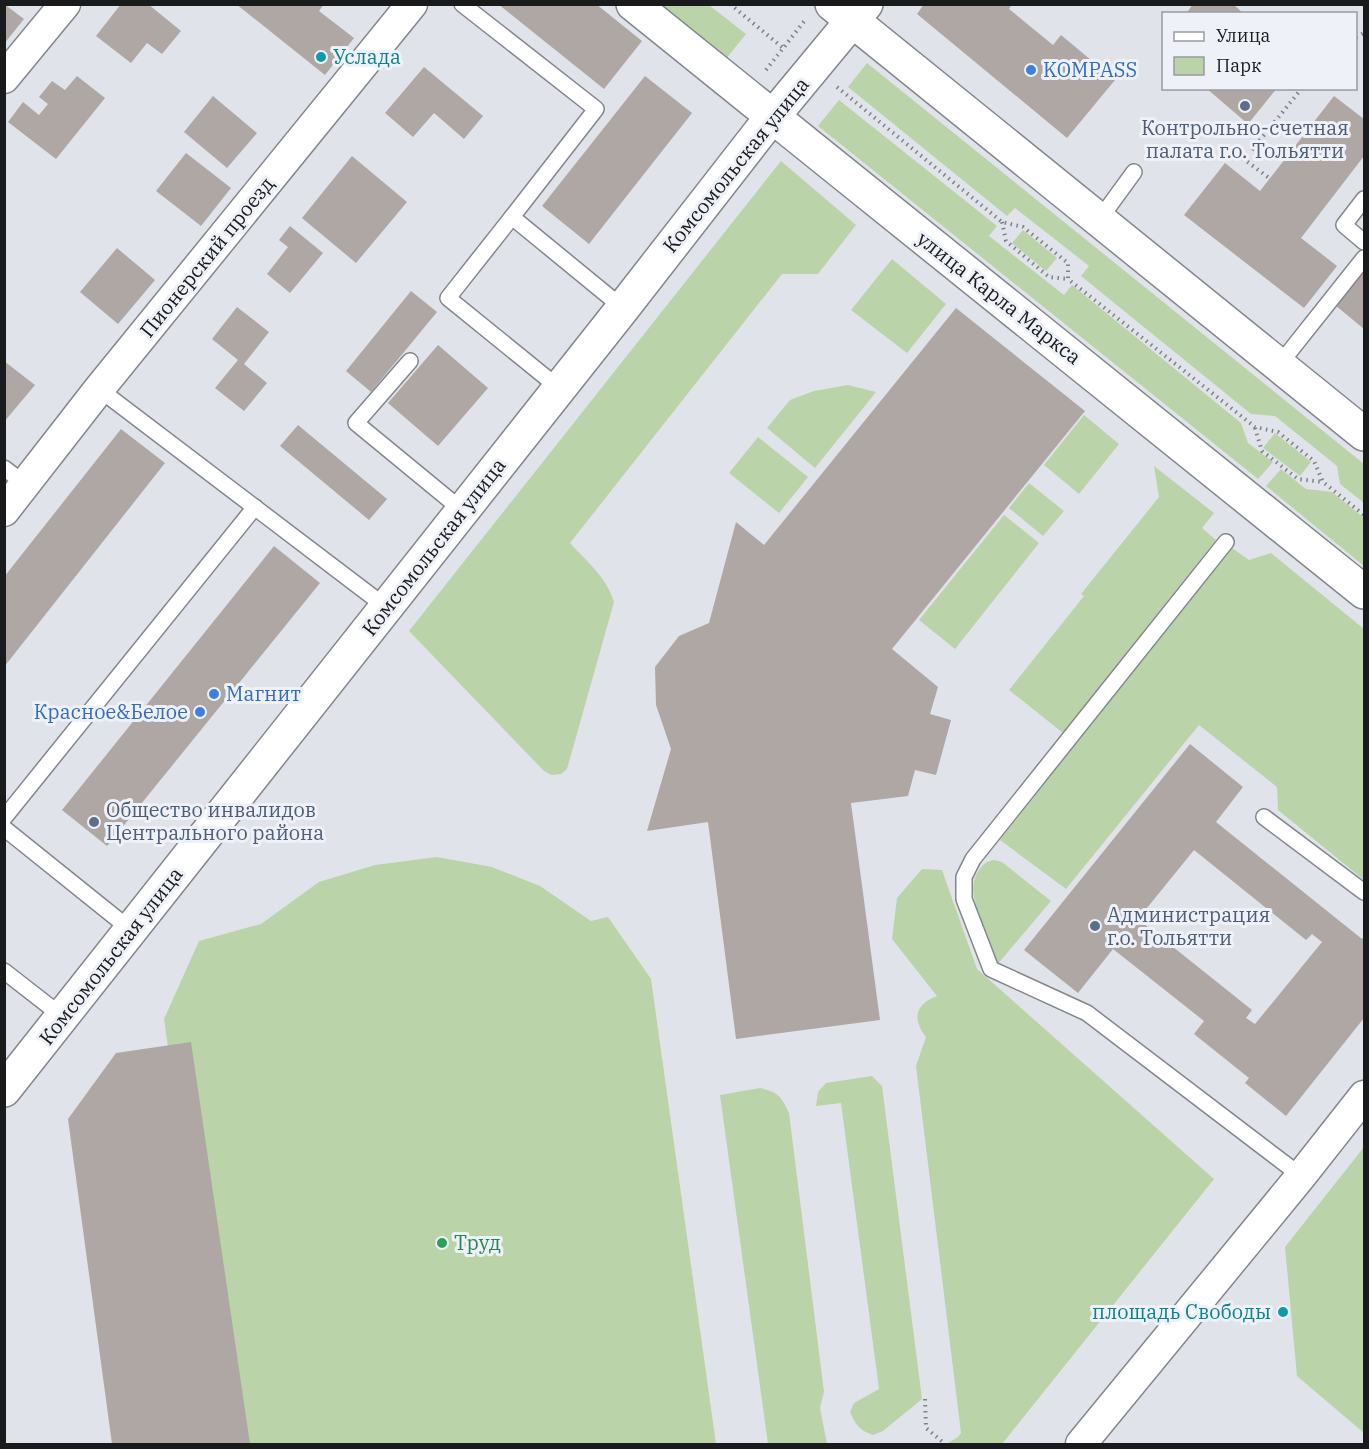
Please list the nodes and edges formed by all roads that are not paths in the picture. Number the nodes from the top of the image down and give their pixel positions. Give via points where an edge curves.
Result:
1 (65, 4) edge
2 (412, 4) edge
3 (462, 4) edge
4 (633, 4) edge
5 (840, 10) edge
6 (4, 78) edge
7 (773, 117) junction
8 (1134, 172) dead end
9 (1365, 199) edge
10 (512, 217) junction
11 (1099, 220) junction
12 (1365, 243) edge
13 (1365, 258) edge
14 (623, 309) junction
15 (410, 361) dead end
16 (1279, 365) junction
17 (559, 388) junction
18 (99, 389) junction
19 (1365, 434) edge
20 (15, 476) edge
21 (255, 507) junction
22 (4, 511) edge
23 (463, 511) junction
24 (1226, 542) dead end
25 (1365, 592) edge
26 (386, 607) junction
27 (1264, 817) dead end
28 (4, 818) edge
29 (4, 828) edge
30 (1365, 892) edge
31 (131, 930) junction
32 (4, 971) edge
33 (63, 1017) junction
34 (4, 1090) edge
35 (1365, 1096) edge
36 (1301, 1176) junction
37 (1082, 1444) edge

1 - 6 street
2 - 18 street, Пионерский проезд
3 - 10 lane via 596,109
4 - 7 main road, улица Карла Маркса
5 - 7 main road, Комсомольская улица
5 - 11 main road
7 - 14 main road, Комсомольская улица
7 - 25 main road, улица Карла Маркса
8 - 11 lane
9 - 12 lane via 1344,225
10 - 14 lane
10 - 17 lane via 448,298
11 - 16 main road
13 - 16 lane
14 - 17 main road, Комсомольская улица
15 - 23 lane via 356,423
16 - 19 main road
17 - 23 main road, Комсомольская улица
18 - 20 street, Пионерский проезд
18 - 21 lane
20 - 22 street, Пионерский проезд
21 - 26 lane
21 - 28 lane
23 - 26 main road, Комсомольская улица
24 - 36 lane via 973,859 964,877 964,898 991,969 1087,1012
26 - 31 main road, Комсомольская улица
27 - 30 lane
29 - 31 lane
31 - 33 main road, Комсомольская улица
32 - 33 lane
33 - 34 main road, Комсомольская улица
35 - 36 street
36 - 37 street

